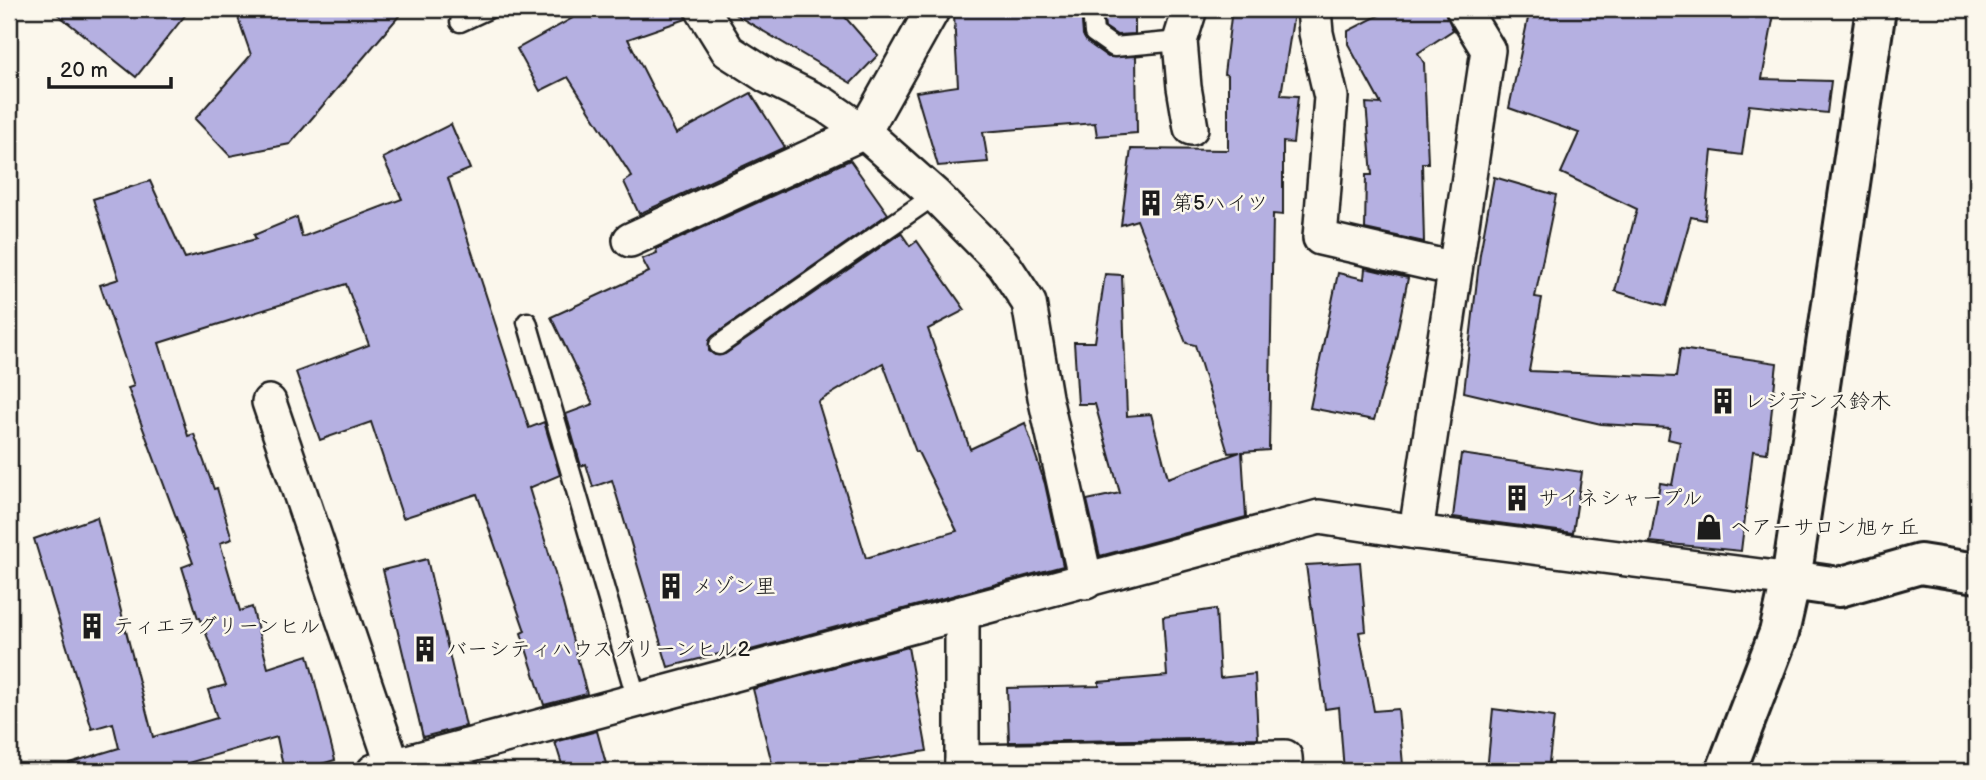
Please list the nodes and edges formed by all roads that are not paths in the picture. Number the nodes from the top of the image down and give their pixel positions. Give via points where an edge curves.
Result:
1 (488, 9) edge
2 (702, 9) edge
3 (933, 9) edge
4 (1092, 9) edge
5 (1190, 9) edge
6 (1314, 9) edge
7 (1463, 9) edge
8 (1876, 9) edge
9 (460, 22) dead end
10 (1180, 41) junction
11 (1191, 128) dead end
12 (864, 132) junction
13 (935, 195) junction
14 (631, 240) dead end
15 (1455, 269) junction
16 (527, 322) dead end
17 (719, 345) dead end
18 (269, 402) dead end
19 (1416, 532) junction
20 (1977, 573) edge
21 (1790, 580) junction
22 (1086, 582) junction
23 (962, 613) junction
24 (637, 700) junction
25 (962, 766) edge
26 (384, 769) edge
27 (1286, 771) edge
28 (1727, 771) edge

1 - 9 lane
2 - 12 street via 728,51
3 - 12 street
4 - 10 lane via 1094,33 1114,47
5 - 10 street
6 - 15 street via 1331,97 1320,238
7 - 15 street via 1488,50
8 - 21 street
10 - 11 street
12 - 13 street
12 - 14 street
13 - 17 lane
13 - 22 street via 1004,265 1029,303
15 - 19 street
16 - 24 lane
18 - 26 street
19 - 21 street
19 - 22 street via 1319,517
20 - 21 street via 1920,564 1839,587
21 - 28 street via 1779,633
22 - 23 street
23 - 24 street
23 - 25 street
24 - 26 street
25 - 27 street via 1285,757

